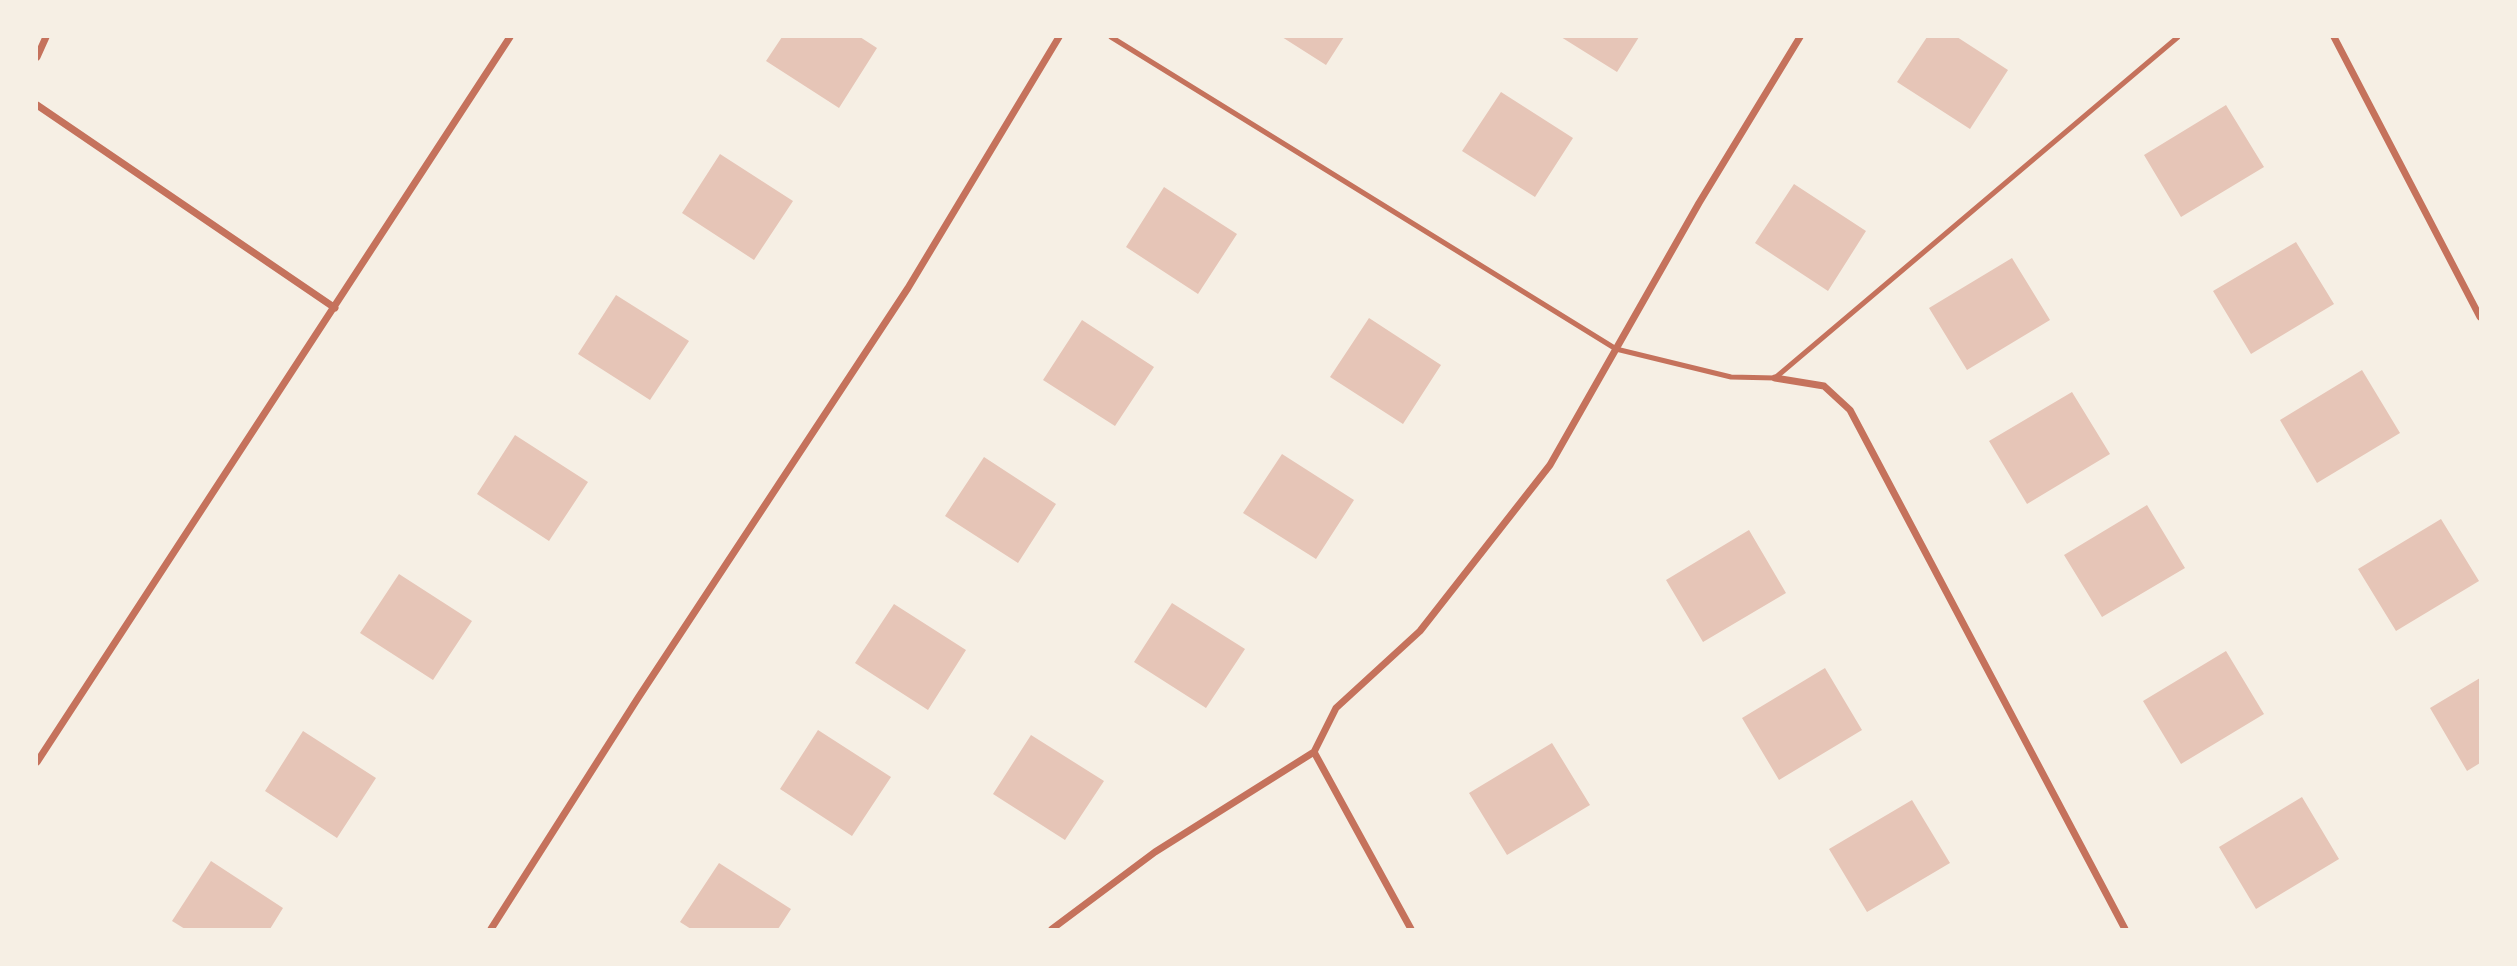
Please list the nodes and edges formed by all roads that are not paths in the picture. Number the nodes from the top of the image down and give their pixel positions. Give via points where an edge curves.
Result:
1 (46, 37) edge
2 (510, 37) edge
3 (1059, 37) edge
4 (1111, 37) edge
5 (1800, 37) edge
6 (2178, 37) edge
7 (2333, 37) edge
8 (37, 57) edge
9 (37, 105) edge
10 (335, 307) junction
11 (2480, 317) edge
12 (1616, 349) junction
13 (1775, 378) junction
14 (1314, 752) junction
15 (37, 762) edge
16 (491, 929) edge
17 (1052, 929) edge
18 (1411, 929) edge
19 (2125, 929) edge

1 - 8 street
2 - 10 street
3 - 16 street via 908,288
4 - 12 lane
5 - 12 street
6 - 13 lane
7 - 11 street
9 - 10 street
10 - 15 street
12 - 13 lane via 1731,377
12 - 14 street via 1550,465 1420,631 1336,708
13 - 19 street via 1824,386 1850,410
14 - 17 street via 1154,852
14 - 18 street

